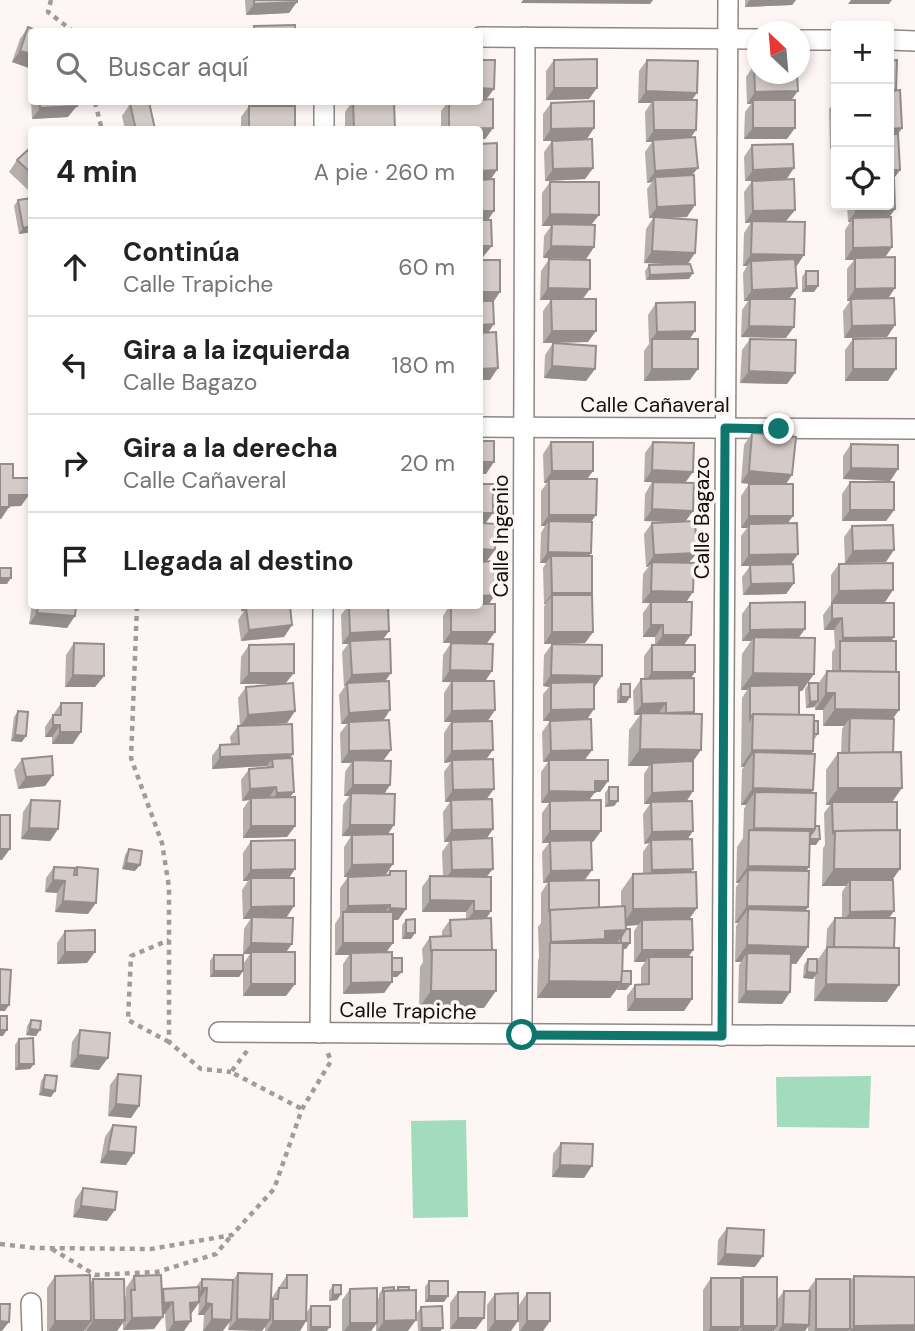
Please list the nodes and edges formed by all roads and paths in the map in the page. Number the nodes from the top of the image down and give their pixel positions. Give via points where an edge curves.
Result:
1 (51, 0) edge
2 (728, 0) edge
3 (69, 28) edge
4 (483, 37) edge
5 (525, 37) junction
6 (727, 39) junction
7 (747, 39) edge
8 (810, 40) edge
9 (831, 40) edge
10 (894, 40) edge
11 (915, 41) edge
12 (96, 105) edge
13 (324, 105) edge
14 (101, 126) edge
15 (324, 126) edge
16 (483, 427) edge
17 (524, 427) junction
18 (725, 428) junction
19 (915, 429) edge
20 (137, 609) edge
21 (323, 609) edge
22 (169, 940) junction
23 (219, 1032) dead end
24 (262, 1032) junction
25 (320, 1033) junction
26 (522, 1035) junction
27 (722, 1036) junction
28 (915, 1037) edge
29 (169, 1042) junction
30 (231, 1072) junction
31 (302, 1109) junction
32 (232, 1235) junction
33 (0, 1244) edge
34 (51, 1249) junction
35 (31, 1303) dead end
36 (32, 1331) edge

1 - 3 path via 48,12
2 - 6 street, Calle Bagazo
4 - 5 street
5 - 6 street
5 - 17 street, Calle Ingenio
6 - 7 street
6 - 18 street, Calle Bagazo
8 - 9 street
10 - 11 street
12 - 14 path
13 - 15 street
16 - 17 street, Calle Cañaveral
17 - 18 street, Calle Cañaveral
17 - 26 street, Calle Ingenio
18 - 19 street, Calle Cañaveral
18 - 27 street, Calle Bagazo
20 - 22 path via 131,758 162,843 169,887
21 - 25 street, Calle Trapiche
22 - 29 path
22 - 29 path via 131,956 128,1020
23 - 24 street, Calle Trapiche
24 - 25 street, Calle Trapiche
24 - 30 path
25 - 26 street, Calle Trapiche
25 - 31 path via 331,1061
26 - 27 street, Calle Trapiche
27 - 28 street, Calle Trapiche
29 - 30 path via 201,1069
30 - 31 path
31 - 32 path via 274,1189
32 - 34 path via 151,1249
32 - 34 path via 216,1254 157,1272 94,1275
33 - 34 path
35 - 36 street

